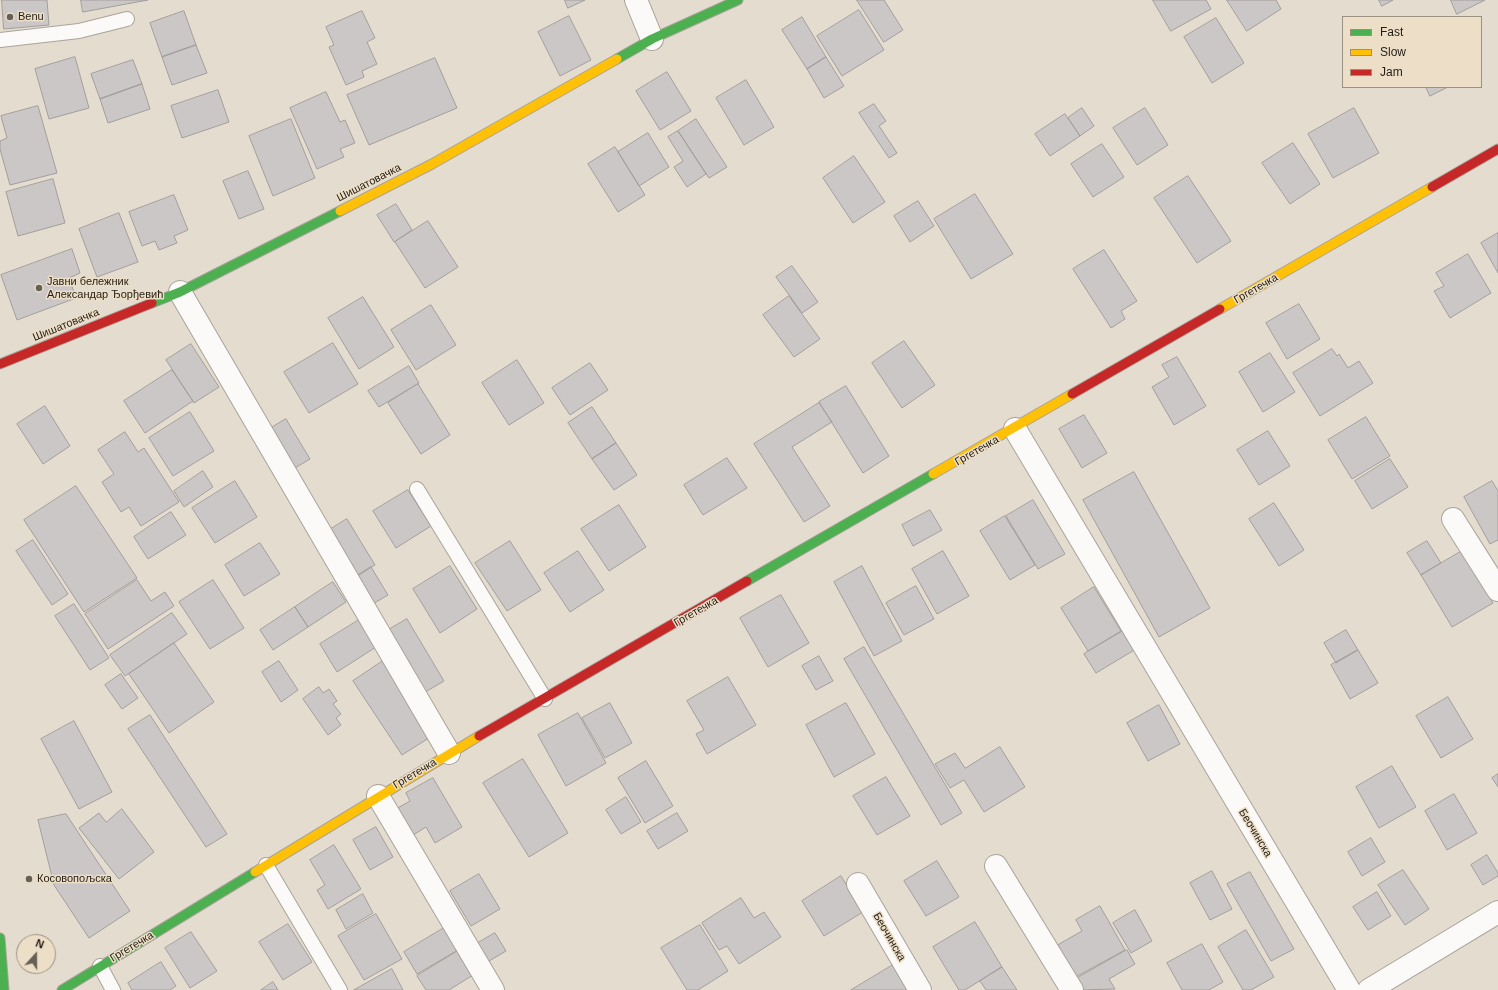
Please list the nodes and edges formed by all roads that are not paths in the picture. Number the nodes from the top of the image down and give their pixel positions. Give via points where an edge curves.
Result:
1 (636, 0) edge
2 (738, 0) edge
3 (127, 19) dead end
4 (652, 39) junction
5 (0, 40) edge
6 (1498, 149) edge
7 (180, 292) junction
8 (0, 364) edge
9 (1015, 429) junction
10 (417, 489) dead end
11 (1453, 519) dead end
12 (1498, 590) edge
13 (545, 699) junction
14 (449, 753) junction
15 (378, 796) junction
16 (266, 865) junction
17 (996, 866) dead end
18 (858, 884) dead end
19 (1498, 912) edge
20 (0, 938) edge
21 (100, 966) junction
22 (4, 990) edge
23 (62, 990) edge
24 (113, 990) edge
25 (340, 990) edge
26 (493, 990) edge
27 (920, 990) edge
28 (1072, 990) edge
29 (1349, 990) edge
30 (1369, 990) edge

1 - 4 street
2 - 4 street, Шишатовачка
3 - 5 lane via 79,31
4 - 7 street, Шишатовачка via 432,164
6 - 9 street, Гргетечка
7 - 8 street, Шишатовачка
7 - 14 street
9 - 13 street, Гргетечка
9 - 29 street, Беочинска
10 - 13 lane
11 - 12 street
13 - 14 street, Гргетечка
14 - 15 street, Гргетечка
15 - 16 street, Гргетечка
15 - 26 street
16 - 21 street, Гргетечка
16 - 25 lane
17 - 28 street
18 - 27 street, Беочинска
19 - 30 street
20 - 22 street
21 - 23 street, Гргетечка
21 - 24 lane, Гргетечка

